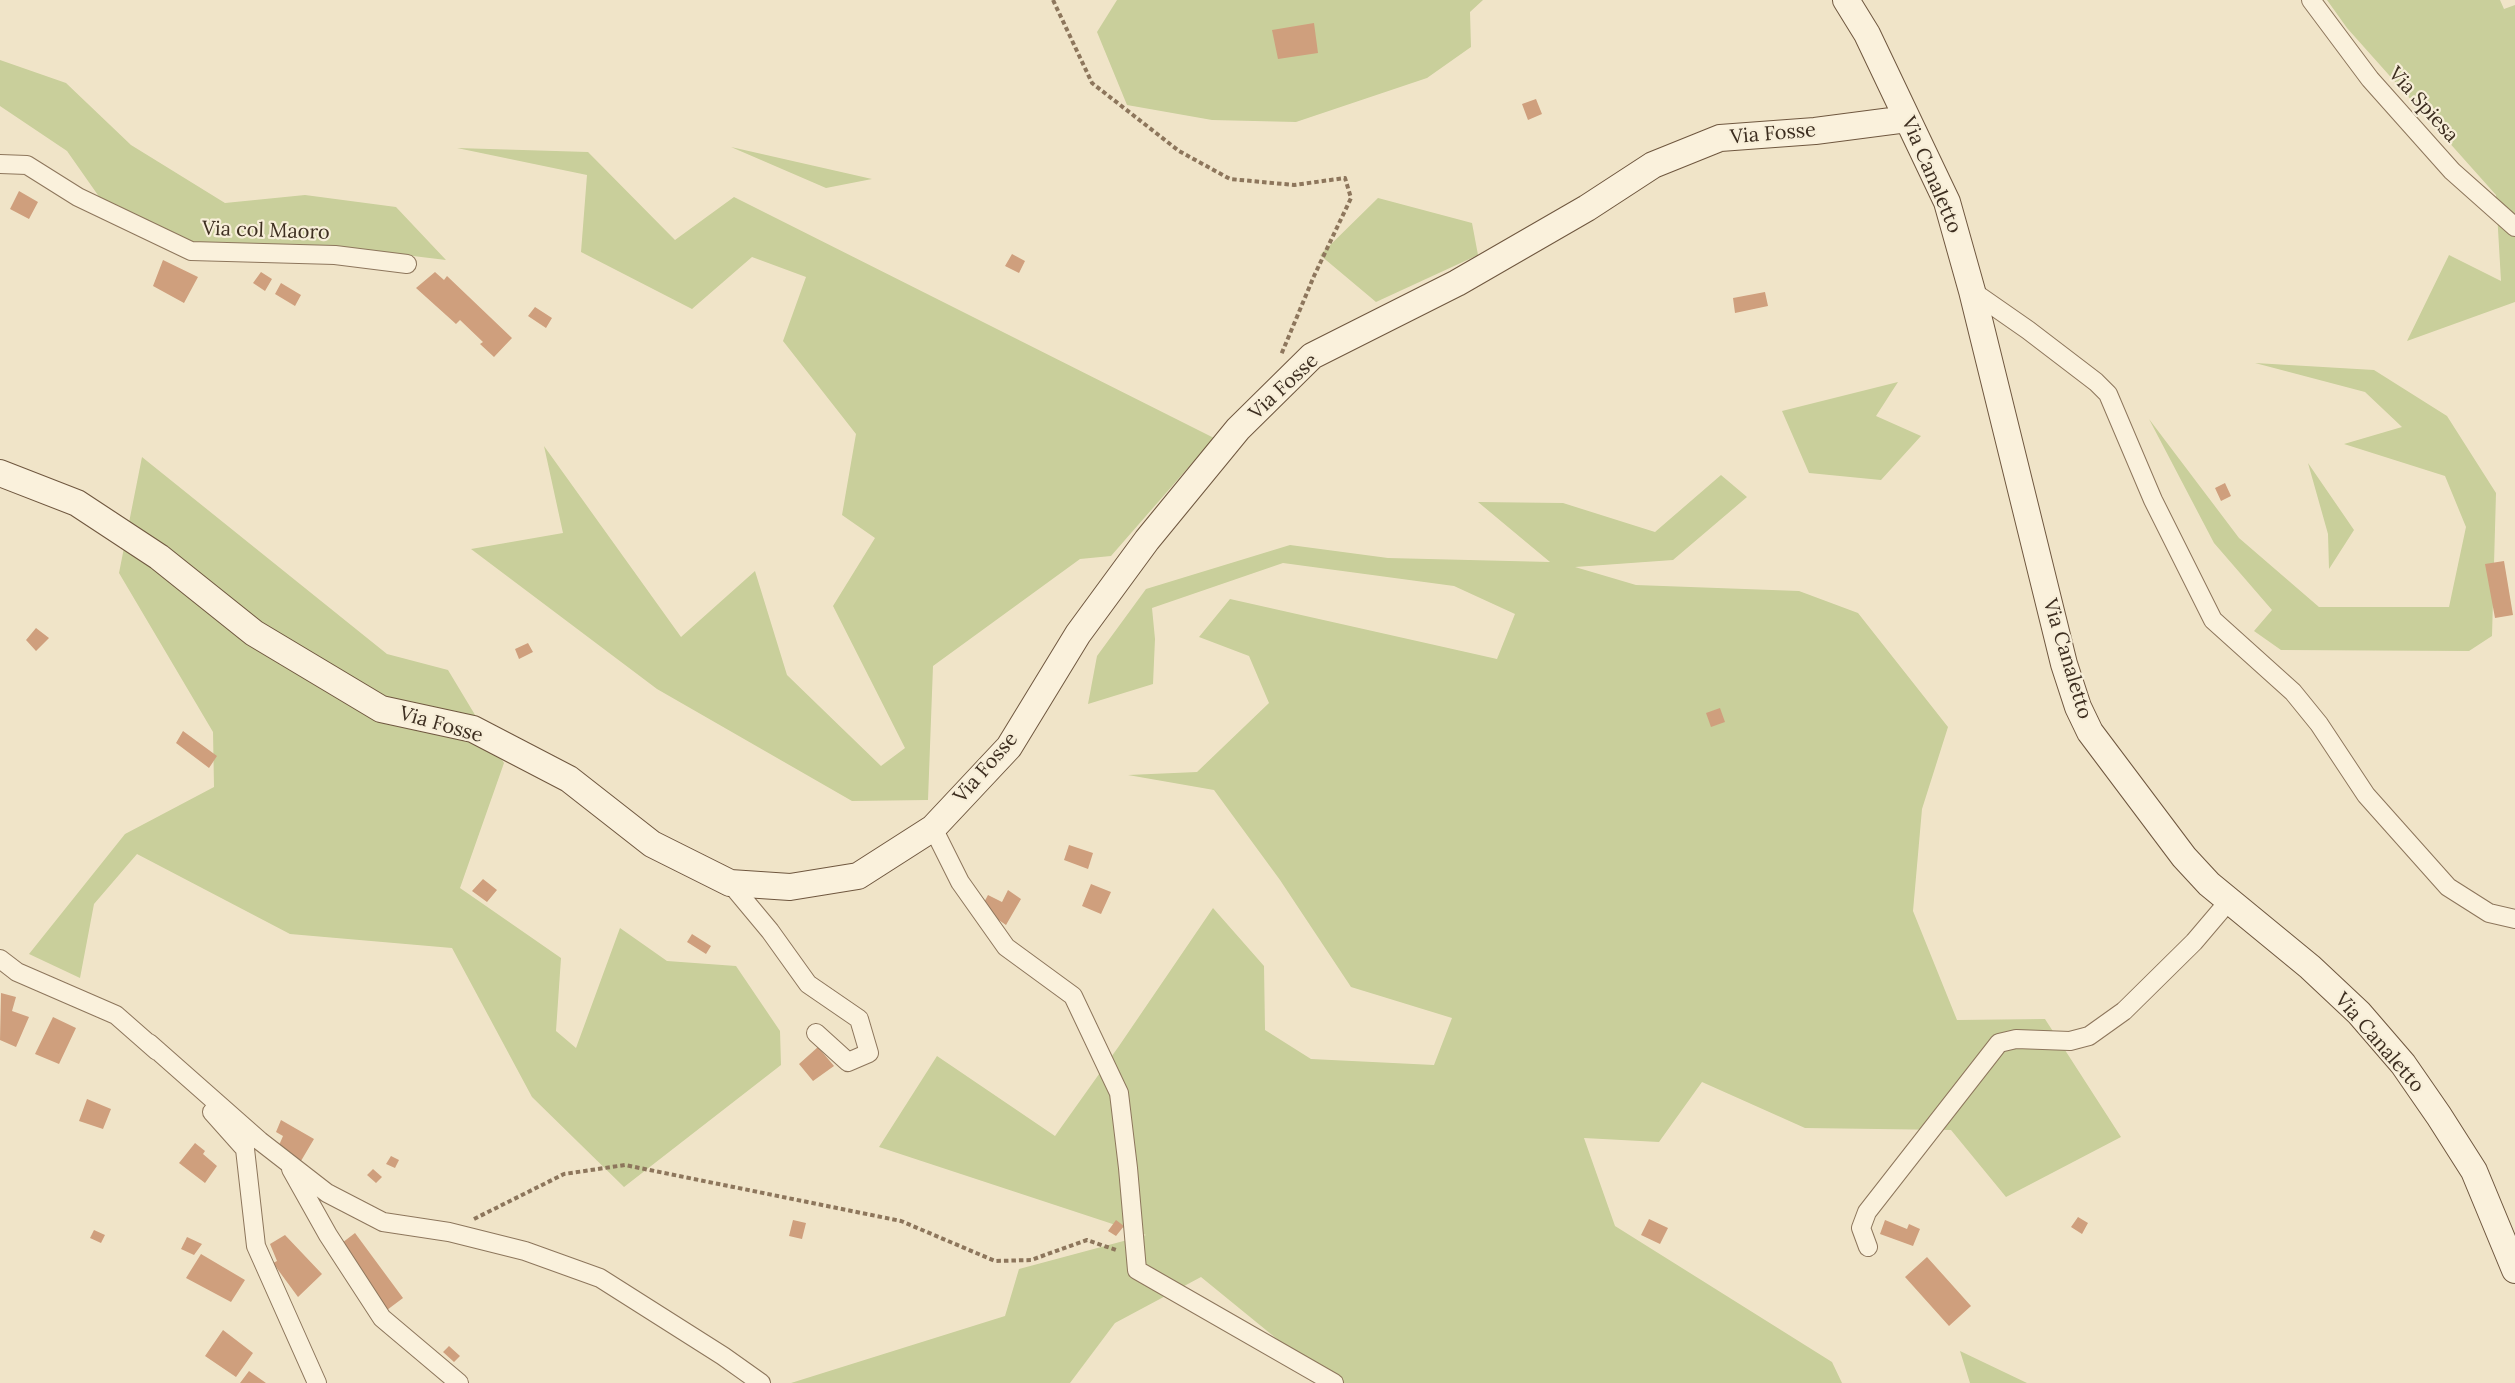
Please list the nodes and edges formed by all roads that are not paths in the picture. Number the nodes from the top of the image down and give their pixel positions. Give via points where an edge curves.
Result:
1 (1846, 0) edge
2 (2311, 0) edge
3 (1907, 119) junction
4 (0, 164) edge
5 (2515, 227) edge
6 (407, 264) dead end
7 (1972, 291) junction
8 (0, 473) edge
9 (933, 828) junction
10 (730, 882) junction
11 (2228, 902) junction
12 (2515, 919) edge
13 (0, 959) edge
14 (816, 1033) dead end
15 (149, 1043) junction
16 (287, 1162) junction
17 (1868, 1247) dead end
18 (2515, 1270) edge
19 (317, 1383) edge
20 (459, 1383) edge
21 (761, 1383) edge
22 (1334, 1383) edge

1 - 3 street, Via Canaletto via 1867,34
2 - 5 street, Via Spiesa via 2370,79 2445,163
3 - 7 street, Via Canaletto via 1947,202
3 - 9 street, Via Fosse via 1720,138 1692,149 1653,165 1457,283 1312,356 1238,429 1147,540 1078,634 1009,747
4 - 6 street, Via col Maoro via 27,165 78,197 191,251 335,255
7 - 11 street, Via Canaletto via 2078,707 2090,732 2131,789 2184,857
7 - 12 street via 2108,394 2153,500 2213,620 2293,692 2366,795 2448,887 2489,913
8 - 10 street, Via Fosse via 77,503 159,557 254,633 381,709 473,729 569,779 652,844
9 - 10 street, Via Fosse via 858,876 790,887
9 - 22 street via 960,882 1006,947 1073,996 1114,1082 1119,1093 1137,1269
10 - 14 street via 808,984 859,1019 869,1053 848,1062
11 - 17 street via 2194,942 2124,1011 2089,1036 2070,1041 1999,1042 1867,1212 1861,1228
11 - 18 street, Via Canaletto via 2310,967 2359,1013 2403,1064 2474,1171
13 - 15 street via 17,972 116,1015
15 - 16 street
15 - 19 street via 245,1149 256,1246
16 - 20 street via 382,1318
16 - 21 street via 327,1193 383,1222 449,1232 525,1251 600,1278

